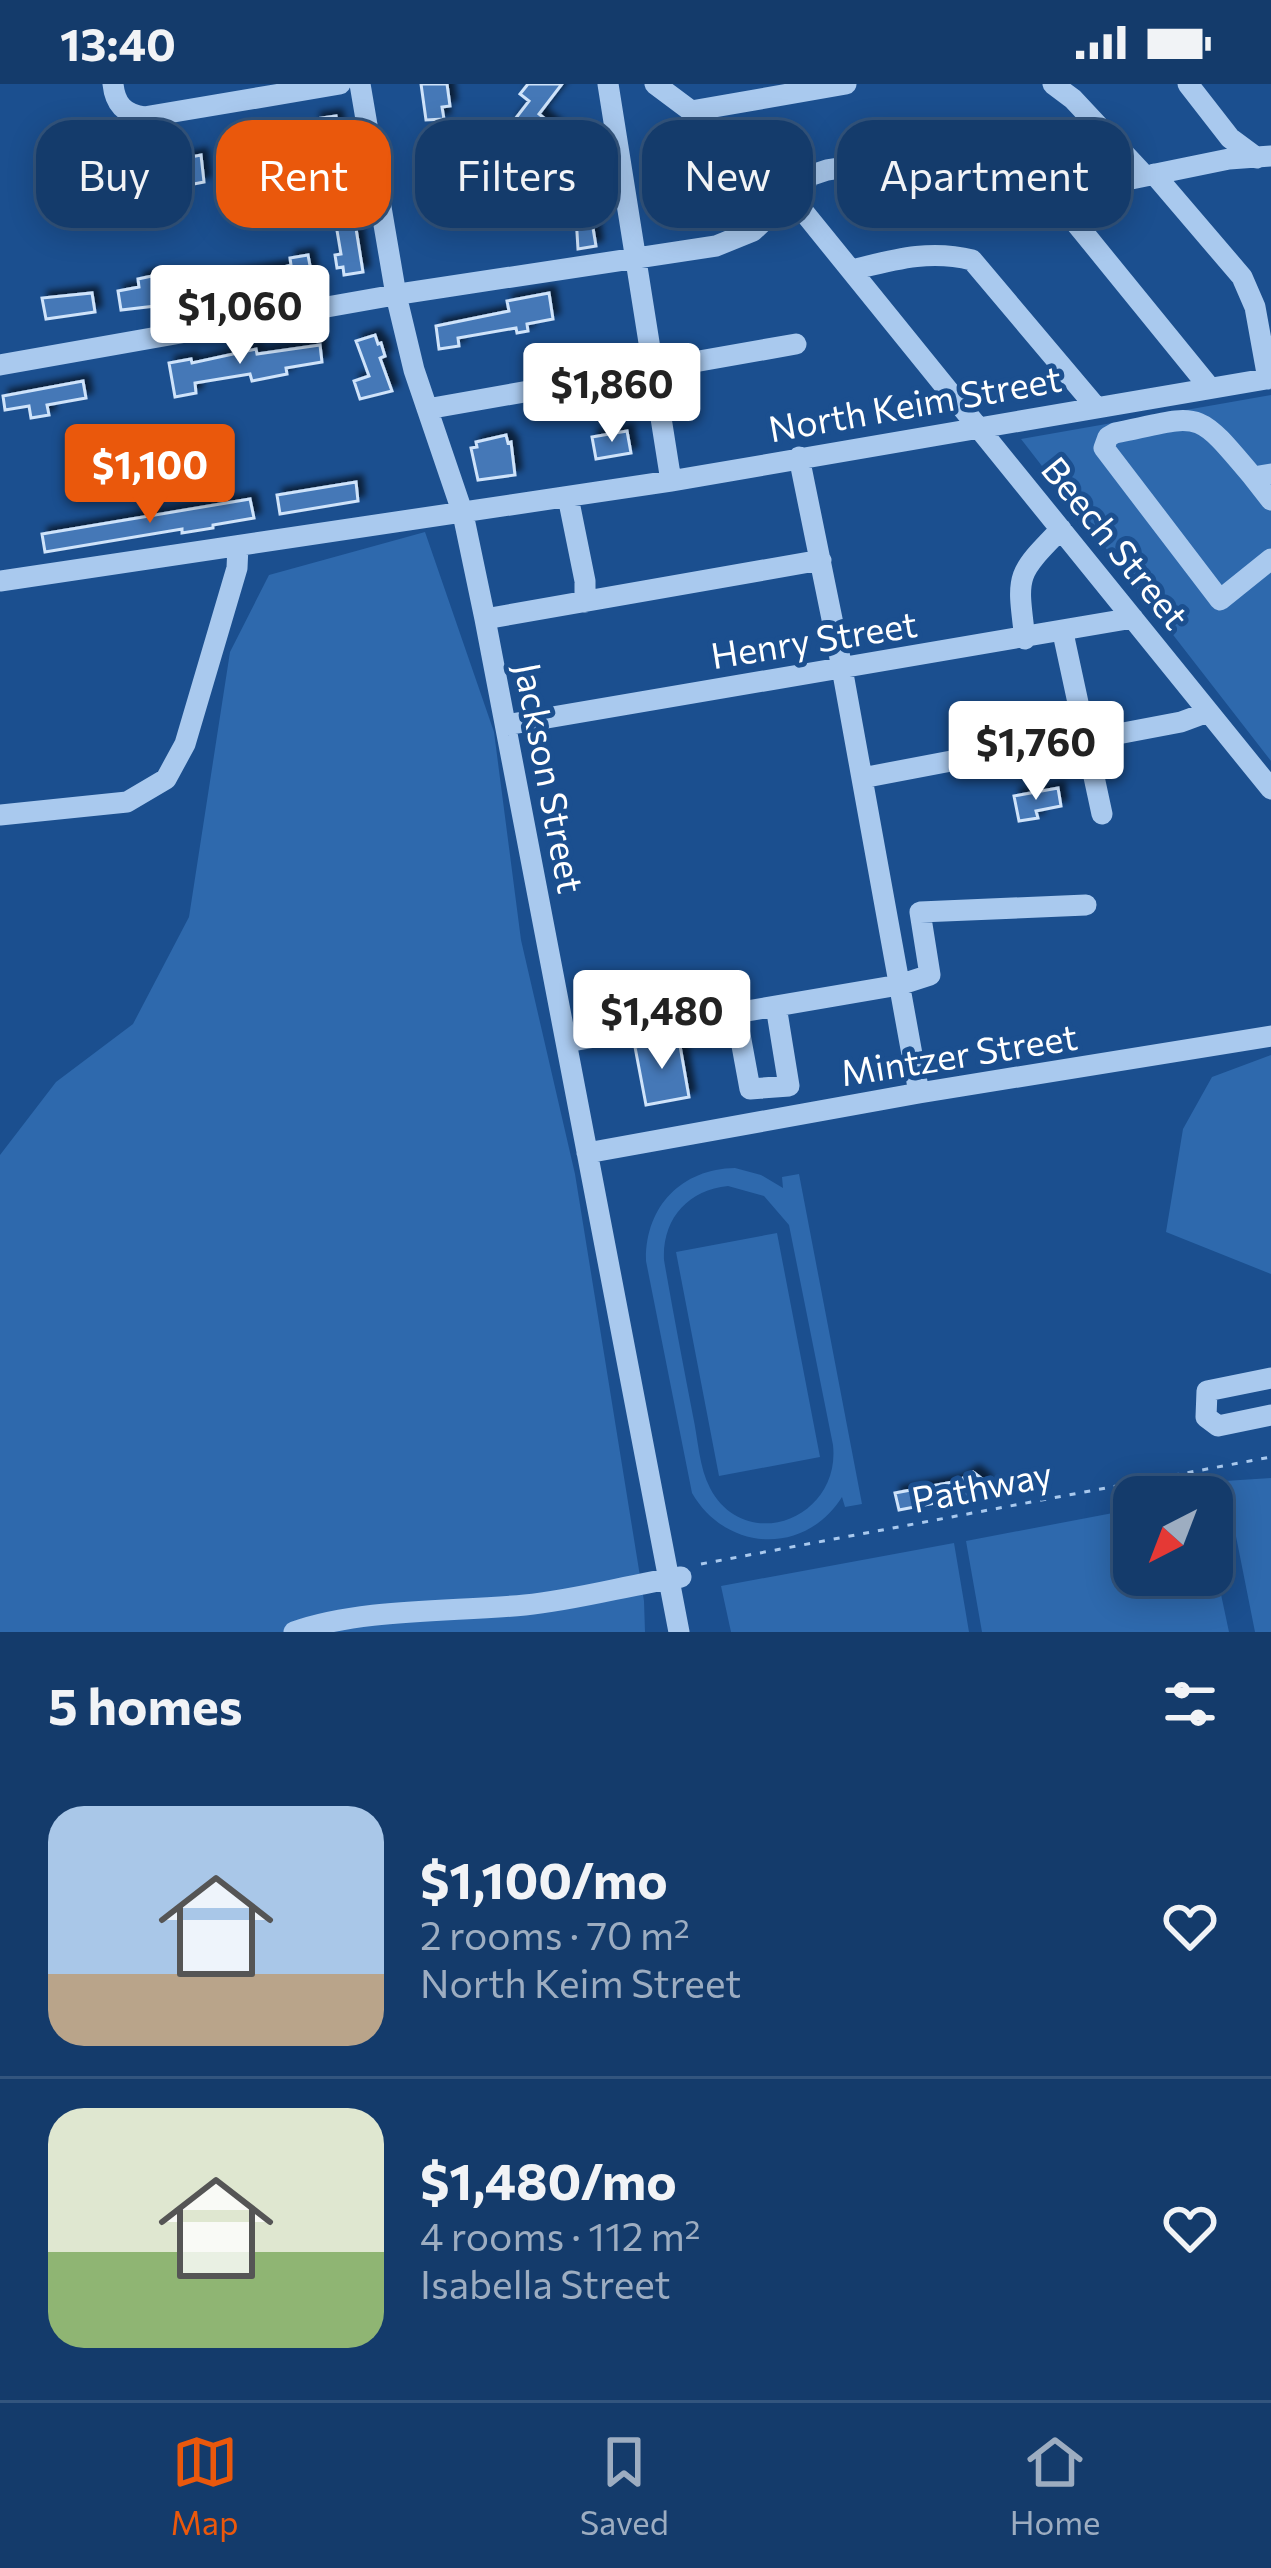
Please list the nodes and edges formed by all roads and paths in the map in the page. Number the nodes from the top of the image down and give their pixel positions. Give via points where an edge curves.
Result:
1 (113, 84) edge
2 (340, 84) edge
3 (360, 84) edge
4 (608, 84) edge
5 (655, 84) edge
6 (846, 84) edge
7 (1053, 84) edge
8 (1188, 84) edge
9 (691, 111) junction
10 (703, 120) edge
11 (1267, 162) edge
12 (1150, 175) junction
13 (1131, 179) edge
14 (813, 222) edge
15 (754, 228) edge
16 (1080, 228) edge
17 (634, 260) junction
18 (852, 270) junction
19 (396, 295) junction
20 (796, 344) dead end
21 (0, 365) edge
22 (652, 370) junction
23 (1269, 379) edge
24 (1210, 388) junction
25 (1096, 407) junction
26 (427, 409) junction
27 (978, 426) junction
28 (800, 457) junction
29 (1262, 475) edge
30 (670, 482) junction
31 (575, 496) junction
32 (1271, 500) edge
33 (463, 514) junction
34 (1061, 529) junction
35 (238, 546) junction
36 (1271, 559) edge
37 (820, 560) junction
38 (0, 580) edge
39 (585, 591) junction
40 (1132, 618) junction
41 (485, 619) junction
42 (1063, 633) junction
43 (1025, 639) junction
44 (842, 668) junction
45 (1208, 712) junction
46 (506, 725) junction
47 (1086, 741) junction
48 (862, 778) junction
49 (1271, 789) edge
50 (1102, 814) dead end
51 (0, 815) edge
52 (1086, 905) dead end
53 (899, 985) junction
54 (776, 1006) junction
55 (736, 1013) junction
56 (1271, 1036) edge
57 (566, 1042) junction
58 (789, 1086) junction
59 (919, 1093) junction
60 (797, 1115) junction
61 (587, 1154) junction
62 (1271, 1378) edge
63 (1271, 1415) edge
64 (1271, 1457) edge
65 (701, 1564) dead end
66 (675, 1578) junction
67 (293, 1632) edge
68 (679, 1632) edge

1 - 2 street via 120,106 144,117
3 - 19 street, Jackson Street
4 - 17 street
5 - 9 street, Beech Street
6 - 9 street
7 - 12 street
8 - 11 street via 1230,138
9 - 10 street, Beech Street
11 - 12 street via 1229,159
12 - 13 street
12 - 23 street via 1242,277
14 - 18 street, Beech Street
15 - 17 street via 736,240
16 - 24 street
17 - 19 street
17 - 22 street
18 - 25 street via 910,256 971,260
18 - 27 street, Beech Street
19 - 21 street
19 - 26 street, Jackson Street
20 - 22 street
22 - 26 street
22 - 30 street
23 - 24 street, North Keim Street
24 - 25 street, North Keim Street
25 - 27 street, North Keim Street
26 - 33 street, Jackson Street
27 - 28 street, North Keim Street
27 - 34 street, Beech Street
28 - 30 street, North Keim Street
28 - 37 street
29 - 32 street
29 - 36 street via 1206,423 1185,418 1115,433 1104,448 1220,600
30 - 31 street, North Keim Street
31 - 33 street, North Keim Street
31 - 39 street via 591,562
33 - 35 street, North Keim Street
33 - 41 street, Jackson Street
34 - 40 street, Beech Street
34 - 43 street via 1020,578
35 - 38 street, North Keim Street
35 - 51 street via 194,716 166,779 127,802
37 - 39 street
37 - 44 street
39 - 41 street
40 - 42 street, Henry Street
40 - 45 street, Beech Street
41 - 46 street, Jackson Street
42 - 43 street, Henry Street
42 - 47 street
43 - 44 street, Henry Street
44 - 46 street, Henry Street
44 - 48 street
45 - 47 street
45 - 49 street, Beech Street
46 - 57 street, Jackson Street
47 - 48 street
47 - 50 street
48 - 53 street
52 - 53 street via 920,912 930,975
53 - 54 street
53 - 59 street
54 - 55 street
54 - 58 street
55 - 57 street
55 - 58 street via 750,1089
56 - 59 street, Mintzer Street
57 - 61 street, Jackson Street
58 - 60 street
59 - 60 street, Mintzer Street
60 - 61 street, Mintzer Street
61 - 66 street, Jackson Street
62 - 63 street via 1204,1396 1206,1417 1218,1426
64 - 65 path, Pathway
66 - 67 street
66 - 68 street, Jackson Street

